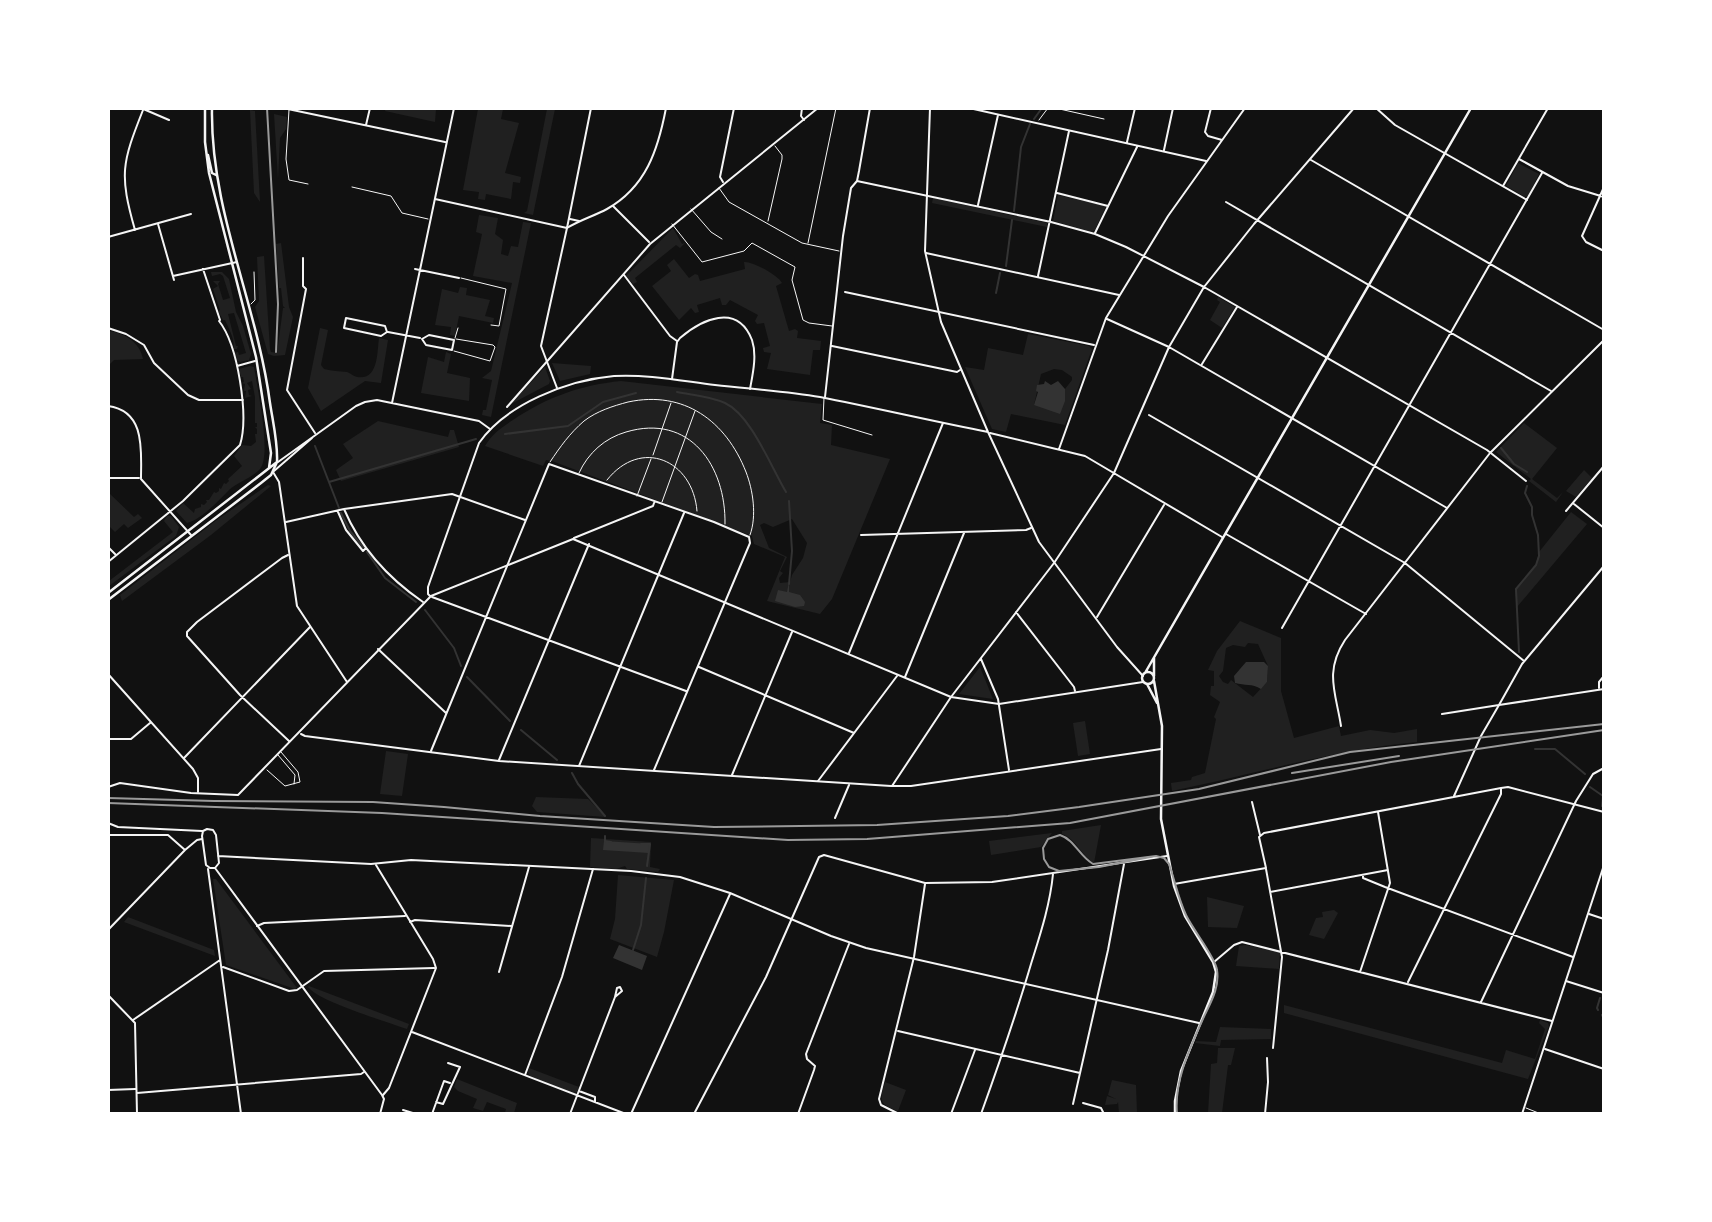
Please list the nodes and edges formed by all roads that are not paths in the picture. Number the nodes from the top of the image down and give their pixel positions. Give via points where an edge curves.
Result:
1 (205, 108) edge
2 (212, 108) edge
3 (283, 108) edge
4 (370, 108) edge
5 (454, 108) edge
6 (591, 108) edge
7 (666, 108) edge
8 (734, 108) edge
9 (802, 108) edge
10 (818, 108) edge
11 (836, 108) edge
12 (870, 108) edge
13 (930, 108) edge
14 (969, 108) edge
15 (1048, 108) edge
16 (1055, 108) edge
17 (1135, 108) edge
18 (1173, 108) edge
19 (1211, 108) edge
20 (1245, 108) edge
21 (1354, 108) edge
22 (1376, 108) edge
23 (1471, 108) edge
24 (1548, 108) edge
25 (142, 109) edge
26 (289, 109) edge
27 (998, 115) junction
28 (1104, 119) dead end
29 (169, 120) dead end
30 (804, 120) junction
31 (1038, 124) junction
32 (366, 126) junction
33 (1069, 131) junction
34 (1222, 141) junction
35 (446, 142) junction
36 (1127, 143) junction
37 (774, 144) junction
38 (1138, 146) junction
39 (1163, 151) junction
40 (206, 152) junction
41 (1444, 153) junction
42 (1518, 159) junction
43 (1311, 160) junction
44 (1207, 162) junction
45 (1542, 173) junction
46 (216, 175) junction
47 (857, 181) junction
48 (723, 183) junction
49 (308, 184) dead end
50 (352, 187) dead end
51 (1503, 187) junction
52 (1604, 187) edge
53 (718, 188) junction
54 (1056, 193) junction
55 (928, 196) junction
56 (1602, 197) edge
57 (435, 199) junction
58 (1527, 201) junction
59 (1226, 202) dead end
60 (613, 206) junction
61 (977, 206) junction
62 (1108, 206) junction
63 (691, 209) junction
64 (191, 214) dead end
65 (568, 217) junction
66 (1407, 217) junction
67 (430, 219) junction
68 (579, 221) junction
69 (1257, 221) junction
70 (1051, 222) junction
71 (158, 223) junction
72 (768, 223) junction
73 (672, 224) junction
74 (567, 228) junction
75 (135, 230) junction
76 (1095, 234) junction
77 (108, 237) edge
78 (722, 239) dead end
79 (650, 244) junction
80 (808, 245) junction
81 (1604, 251) edge
82 (841, 252) junction
83 (925, 253) junction
84 (1143, 254) junction
85 (303, 258) dead end
86 (237, 262) junction
87 (231, 263) junction
88 (1490, 264) junction
89 (203, 268) junction
90 (415, 269) dead end
91 (420, 270) junction
92 (254, 272) dead end
93 (623, 274) junction
94 (1038, 277) junction
95 (459, 278) joint
96 (1368, 285) junction
97 (1204, 287) junction
98 (306, 289) junction
99 (312, 290) dead end
100 (845, 292) dead end
101 (1120, 295) junction
102 (249, 304) junction
103 (1237, 306) junction
104 (939, 312) junction
105 (1106, 318) junction
106 (491, 325) dead end
107 (833, 326) junction
108 (458, 327) dead end
109 (108, 328) edge
110 (1604, 330) edge
111 (387, 332) junction
112 (1451, 333) junction
113 (407, 336) junction
114 (422, 339) junction
115 (454, 340) junction
116 (1604, 340) edge
117 (677, 342) junction
118 (830, 345) junction
119 (1095, 345) junction
120 (1169, 347) junction
121 (452, 351) junction
122 (1326, 358) junction
123 (257, 361) junction
124 (547, 362) junction
125 (1201, 365) junction
126 (236, 366) junction
127 (961, 370) junction
128 (672, 380) junction
129 (558, 389) junction
130 (750, 389) junction
131 (1551, 391) junction
132 (824, 398) junction
133 (243, 400) junction
134 (672, 401) junction
135 (393, 403) junction
136 (1409, 405) junction
137 (108, 406) edge
138 (507, 407) dead end
139 (696, 410) junction
140 (1149, 415) dead end
141 (1292, 418) junction
142 (943, 423) junction
143 (662, 428) junction
144 (491, 429) junction
145 (988, 432) junction
146 (315, 434) junction
147 (872, 435) dead end
148 (686, 437) junction
149 (1059, 449) junction
150 (1490, 453) junction
151 (652, 456) junction
152 (277, 462) junction
153 (549, 464) junction
154 (675, 466) junction
155 (1375, 466) junction
156 (1604, 466) edge
157 (269, 468) junction
158 (273, 472) junction
159 (1114, 473) junction
160 (578, 475) junction
161 (1257, 477) junction
162 (108, 478) edge
163 (141, 478) junction
164 (607, 481) dead end
165 (1526, 481) dead end
166 (637, 496) junction
167 (461, 497) junction
168 (654, 502) junction
169 (1573, 503) junction
170 (661, 504) junction
171 (1165, 504) junction
172 (1447, 508) junction
173 (344, 509) junction
174 (338, 510) junction
175 (171, 511) junction
176 (697, 511) dead end
177 (1566, 511) dead end
178 (685, 512) junction
179 (527, 521) junction
180 (285, 522) junction
181 (724, 526) junction
182 (1340, 526) junction
183 (1032, 527) junction
184 (1604, 528) edge
185 (188, 531) junction
186 (964, 532) junction
187 (898, 534) junction
188 (192, 536) junction
189 (861, 536) dead end
190 (1224, 536) junction
191 (749, 537) junction
192 (573, 539) junction
193 (589, 544) junction
194 (108, 547) edge
195 (367, 548) junction
196 (117, 555) junction
197 (289, 555) junction
198 (108, 562) edge
199 (1054, 563) junction
200 (1405, 563) junction
201 (509, 564) junction
202 (1604, 566) edge
203 (659, 573) junction
204 (1308, 582) junction
205 (108, 593) edge
206 (431, 596) junction
207 (108, 600) edge
208 (725, 601) junction
209 (423, 602) junction
210 (1016, 612) junction
211 (1366, 614) junction
212 (486, 618) junction
213 (1096, 618) junction
214 (310, 627) junction
215 (1282, 628) dead end
216 (793, 630) junction
217 (548, 640) junction
218 (378, 649) junction
219 (849, 654) junction
220 (1154, 657) junction
221 (981, 659) junction
222 (1524, 662) junction
223 (620, 667) junction
224 (698, 667) junction
225 (108, 674) edge
226 (1144, 674) junction
227 (898, 675) junction
228 (1154, 676) junction
229 (1604, 676) edge
230 (905, 678) junction
231 (1154, 681) junction
232 (348, 683) junction
233 (1145, 683) junction
234 (1602, 689) edge
235 (687, 692) junction
236 (1076, 692) junction
237 (765, 695) junction
238 (951, 697) junction
239 (242, 698) junction
240 (999, 704) junction
241 (1499, 705) junction
242 (1158, 706) junction
243 (446, 713) junction
244 (1442, 714) dead end
245 (151, 722) junction
246 (1341, 726) dead end
247 (300, 733) junction
248 (854, 733) junction
249 (108, 739) edge
250 (290, 743) junction
251 (1162, 749) junction
252 (281, 752) junction
253 (430, 752) junction
254 (278, 755) junction
255 (184, 758) junction
256 (499, 761) junction
257 (579, 766) junction
258 (265, 768) junction
259 (1604, 768) edge
260 (654, 771) junction
261 (1009, 772) junction
262 (731, 776) junction
263 (817, 782) junction
264 (850, 784) junction
265 (292, 785) junction
266 (891, 786) junction
267 (108, 787) edge
268 (1500, 788) junction
269 (198, 793) junction
270 (1453, 797) junction
271 (1252, 802) dead end
272 (1574, 805) junction
273 (1377, 811) junction
274 (1604, 812) edge
275 (835, 818) dead end
276 (108, 823) edge
277 (203, 831) junction
278 (108, 835) edge
279 (1260, 835) junction
280 (202, 839) junction
281 (185, 850) junction
282 (218, 856) junction
283 (1168, 856) junction
284 (375, 863) junction
285 (1125, 863) junction
286 (1604, 865) edge
287 (529, 866) junction
288 (209, 868) junction
289 (215, 868) junction
290 (1266, 868) junction
291 (593, 869) junction
292 (1389, 870) junction
293 (1053, 873) junction
294 (1363, 876) junction
295 (925, 883) junction
296 (1173, 884) junction
297 (1389, 888) junction
298 (730, 892) junction
299 (1270, 892) junction
300 (1444, 908) junction
301 (1588, 914) junction
302 (406, 916) junction
303 (791, 919) junction
304 (1604, 919) edge
305 (410, 922) junction
306 (108, 924) edge
307 (257, 926) junction
308 (112, 927) junction
309 (512, 927) junction
310 (108, 930) edge
311 (1513, 935) junction
312 (849, 943) junction
313 (1282, 951) junction
314 (1574, 957) junction
315 (914, 959) junction
316 (220, 960) junction
317 (1213, 962) junction
318 (221, 967) junction
319 (436, 968) junction
320 (499, 972) dead end
321 (1360, 973) junction
322 (1566, 981) junction
323 (1026, 983) junction
324 (1407, 984) junction
325 (302, 987) junction
326 (1604, 993) edge
327 (108, 995) edge
328 (615, 997) dead end
329 (1097, 1000) junction
330 (1481, 1003) junction
331 (133, 1021) junction
332 (1553, 1021) junction
333 (1199, 1023) junction
334 (896, 1031) junction
335 (411, 1032) junction
336 (1273, 1048) dead end
337 (1544, 1048) junction
338 (975, 1050) junction
339 (1003, 1056) junction
340 (1268, 1058) dead end
341 (448, 1063) dead end
342 (1604, 1069) edge
343 (364, 1072) junction
344 (1081, 1074) junction
345 (525, 1076) junction
346 (451, 1083) junction
347 (237, 1084) junction
348 (137, 1089) junction
349 (108, 1090) edge
350 (579, 1091) junction
351 (137, 1093) junction
352 (382, 1095) junction
353 (577, 1097) junction
354 (436, 1102) junction
355 (595, 1103) junction
356 (1083, 1103) dead end
357 (1073, 1104) dead end
358 (1524, 1108) junction
359 (403, 1110) dead end
360 (893, 1112) edge
361 (137, 1114) edge
362 (241, 1114) edge
363 (380, 1114) edge
364 (416, 1114) edge
365 (432, 1114) edge
366 (570, 1114) edge
367 (629, 1114) edge
368 (694, 1114) edge
369 (798, 1114) edge
370 (899, 1114) edge
371 (951, 1114) edge
372 (981, 1114) edge
373 (1104, 1114) edge
374 (1175, 1114) edge
375 (1265, 1114) edge
376 (1522, 1114) edge
377 (1541, 1114) edge

1 - 40 main road
2 - 46 main road
3 - 26 street
4 - 32 street
5 - 35 street
6 - 65 street
7 - 60 street via 651,163 635,187
8 - 48 street via 720,177
9 - 30 street
10 - 30 street
11 - 80 lane
12 - 47 street
13 - 55 street
14 - 27 street
15 - 31 lane
16 - 28 lane
17 - 36 street
18 - 39 street
19 - 34 street via 1205,132
20 - 34 street
21 - 43 street
22 - 41 street via 1395,125
23 - 41 main road
24 - 42 street
25 - 29 street
25 - 75 street via 124,173 124,192
26 - 32 street
26 - 49 lane via 289,180
27 - 31 street
27 - 61 street
30 - 37 street
31 - 33 street
32 - 35 street
33 - 36 street
33 - 54 street
34 - 44 street
35 - 57 street
36 - 38 street
37 - 48 street
37 - 72 lane via 782,159
38 - 39 street
38 - 62 street
39 - 44 street
40 - 46 main road
40 - 87 main road
41 - 51 street
41 - 66 main road
42 - 45 street
42 - 51 street
43 - 66 street
43 - 69 street
44 - 84 street
45 - 56 street
45 - 58 street
46 - 86 main road
47 - 55 street
47 - 82 street via 851,188
48 - 53 street
50 - 67 lane via 391,196 402,213
51 - 58 street
52 - 56 street
53 - 63 street
53 - 72 lane via 729,202
54 - 62 street
54 - 70 street
55 - 61 street
55 - 83 street
56 - 81 street via 1582,236
57 - 67 street
57 - 74 street
58 - 88 street
59 - 69 street
60 - 68 street
60 - 79 street
61 - 70 street
62 - 76 street
63 - 73 street
63 - 78 lane
64 - 71 street
65 - 68 street
65 - 74 street
66 - 88 street
66 - 96 main road
67 - 91 street
68 - 74 street
69 - 96 street
69 - 97 street
70 - 76 street
70 - 94 street
71 - 75 street
71 - 89 street via 173,278
72 - 80 lane
73 - 79 street
73 - 107 lane via 702,262 744,251 751,243 794,267 792,280 803,320
74 - 124 street via 541,346
75 - 77 street
76 - 84 street
79 - 93 street
80 - 82 lane
82 - 107 street
83 - 94 street
83 - 104 street
84 - 97 street
84 - 101 street
85 - 98 street
86 - 87 street
86 - 102 main road
87 - 89 street
87 - 123 main road
88 - 110 street
88 - 112 street
89 - 126 street
90 - 91 street
91 - 95 street
91 - 113 street
92 - 102 lane via 255,300
93 - 117 street
93 - 124 street
94 - 101 street
95 - 106 lane via 506,289 499,326
96 - 112 street
96 - 122 main road
97 - 103 street
97 - 120 street
98 - 99 street
98 - 146 street via 287,386
100 - 104 street
101 - 105 street
102 - 152 main road via 265,364
103 - 122 street
103 - 125 street
104 - 119 street
104 - 127 street
105 - 119 street
105 - 120 street
107 - 118 street
108 - 115 lane
109 - 133 street via 144,345 154,363 188,395 199,400
111 - 111 street via 385,326 346,318 344,328 382,336
111 - 113 street
112 - 131 street
112 - 136 street
113 - 114 street
113 - 135 street
114 - 115 street via 429,335
114 - 121 street via 426,345
115 - 121 street
115 - 121 lane via 458,337 495,347 490,361
116 - 131 street
117 - 128 street
117 - 130 street via 704,320 724,317 742,326 754,350
118 - 127 street
118 - 132 street
119 - 149 street
120 - 125 street
120 - 159 street
122 - 136 street
122 - 141 main road
123 - 126 street
123 - 157 main road via 271,453
124 - 129 street
124 - 138 street
125 - 141 street
126 - 133 street
127 - 145 street
128 - 129 street via 613,376
128 - 130 street
129 - 144 street via 530,401
130 - 132 street
131 - 150 street
132 - 142 street
132 - 147 lane via 822,421
133 - 175 street via 240,445
134 - 139 lane
134 - 143 lane
134 - 153 lane via 631,401 596,414 563,443
135 - 144 street via 481,422
135 - 146 street via 363,402
136 - 150 street
136 - 155 street
137 - 163 street via 125,412 136,425 141,438
139 - 148 lane
139 - 191 lane via 717,425 742,461 752,494
140 - 161 street
141 - 155 street
141 - 161 main road
142 - 145 street
142 - 187 street
143 - 148 lane
143 - 151 lane
143 - 160 lane via 635,429 610,438 592,453
144 - 167 street via 480,443
145 - 149 street
145 - 183 street
146 - 152 street
146 - 158 street
148 - 154 lane
148 - 181 lane via 704,453 718,477 725,505
149 - 159 street via 1086,456
150 - 165 street
150 - 172 street
151 - 154 lane
151 - 164 lane via 629,462
151 - 166 lane
152 - 157 main road
152 - 158 main road
153 - 160 street
153 - 179 street
154 - 170 lane
154 - 176 lane via 692,489
155 - 172 street
155 - 182 street
156 - 169 street
157 - 158 main road
157 - 185 main road
158 - 180 street via 279,482
158 - 188 main road
159 - 171 street
159 - 199 street
160 - 166 street
161 - 182 street
161 - 190 main road
162 - 163 street
163 - 175 street
166 - 168 street
167 - 173 street via 452,494
167 - 179 street
167 - 206 street via 428,587
168 - 170 street
168 - 192 street
169 - 177 street
169 - 184 street
170 - 178 street
171 - 190 street
171 - 213 street
172 - 200 street
173 - 174 street
173 - 195 street
174 - 180 street
174 - 195 street via 355,543 363,551
175 - 185 street
175 - 196 street
178 - 181 street
178 - 203 street
179 - 201 street
180 - 197 street
181 - 191 street
182 - 200 street
182 - 204 street
183 - 186 street
183 - 199 street
185 - 188 street
185 - 205 main road
186 - 187 street
186 - 230 street
187 - 189 street
187 - 219 street
188 - 207 main road
190 - 204 street
190 - 220 main road
191 - 208 street
192 - 193 street
192 - 201 street
193 - 203 street
193 - 217 street
194 - 196 street
195 - 209 street via 388,576
196 - 198 street
197 - 214 street via 297,606
197 - 239 street via 187,632
199 - 210 street
199 - 213 street
200 - 211 street
200 - 222 street
201 - 206 street
201 - 212 street
202 - 222 street
203 - 208 street
203 - 223 street
204 - 211 street
204 - 215 street
206 - 209 street
206 - 212 street
208 - 216 street
208 - 224 street
209 - 218 street
210 - 221 street
210 - 236 street
211 - 246 street via 1340,647 1334,663 1332,679
212 - 217 street
212 - 243 street
213 - 226 street
214 - 232 street
214 - 239 street
216 - 219 street
216 - 237 street
217 - 223 street
217 - 256 street
218 - 232 street
218 - 243 street
219 - 227 street
220 - 226 main road
220 - 228 main road
221 - 238 street
221 - 240 street
222 - 241 street
223 - 235 street
223 - 257 street
224 - 235 street
224 - 237 street
225 - 245 street
226 - 228 main road
226 - 233 main road
227 - 230 street
227 - 248 street
228 - 231 main road
229 - 234 street
230 - 238 street
231 - 233 main road
231 - 242 main road
232 - 247 street
233 - 236 street
233 - 242 main road
234 - 241 street
235 - 260 street
236 - 240 street
237 - 248 street
237 - 262 street
238 - 240 street
238 - 266 street
239 - 250 street
239 - 255 street
240 - 261 street
241 - 244 street
241 - 270 street
242 - 251 main road
243 - 253 street
245 - 249 street via 131,739
245 - 255 street
247 - 250 street
247 - 253 street
248 - 263 street
250 - 252 street
251 - 261 street
251 - 283 main road via 1160,801
252 - 254 street
252 - 265 lane via 300,774 300,782
253 - 256 street
254 - 258 street
254 - 265 lane via 295,775
255 - 269 street via 197,775
256 - 257 street
257 - 260 street
258 - 265 lane via 284,785
258 - 269 street via 238,795
259 - 272 street via 1594,772
260 - 262 street
261 - 266 street
262 - 263 street
263 - 264 street
264 - 266 street
264 - 275 street
267 - 269 street via 120,783
268 - 270 street
268 - 272 street
268 - 300 street
270 - 273 street
271 - 279 street
272 - 274 street
272 - 311 street
273 - 279 street
273 - 292 street
276 - 277 street
277 - 280 street
277 - 282 street via 215,833
278 - 281 street via 167,835
279 - 290 street
280 - 281 street
280 - 288 street
281 - 308 street
282 - 284 street
282 - 289 street
283 - 285 street
283 - 296 main road
284 - 287 street via 411,860
284 - 302 street
285 - 293 street
285 - 329 street
286 - 301 street
287 - 291 street
287 - 309 street
288 - 289 street
288 - 316 street
289 - 307 street
290 - 296 street
290 - 299 street
291 - 298 street via 667,875
291 - 345 street via 562,976
292 - 294 street
292 - 297 street
293 - 295 street via 992,882
293 - 323 street
294 - 297 street
294 - 299 street
295 - 303 street via 824,855 816,859
295 - 315 street
296 - 317 main road via 1185,916
297 - 300 street
297 - 321 street
298 - 303 street
298 - 367 street
299 - 313 street
300 - 311 street
300 - 324 street
301 - 304 street
301 - 314 street
302 - 305 street
302 - 307 street
303 - 312 street
303 - 368 street
305 - 309 street
305 - 319 street
306 - 308 street
307 - 325 street
308 - 310 street
309 - 320 street
311 - 314 street
311 - 330 street
312 - 315 street
312 - 369 street via 806,1054 814,1070
313 - 317 street via 1242,942
313 - 321 street
313 - 336 street
314 - 322 street
315 - 323 street
315 - 334 street
316 - 318 street
316 - 331 street
317 - 333 main road via 1214,987
318 - 325 street via 289,991
318 - 347 street
319 - 325 street via 324,971
319 - 335 street
321 - 324 street
322 - 326 street
322 - 332 street
323 - 329 street
323 - 339 street
324 - 330 street
325 - 343 street
327 - 331 street
328 - 350 street
329 - 333 street
329 - 344 street
330 - 332 street
331 - 348 street
332 - 337 street
333 - 374 main road via 1177,1084
334 - 338 street
334 - 360 street via 879,1099
335 - 345 street
335 - 352 street
337 - 342 street
337 - 358 street
338 - 339 street
338 - 371 street
339 - 344 street
339 - 372 street
340 - 375 street
341 - 346 street via 460,1067
343 - 347 street
343 - 352 street
344 - 357 street
345 - 353 street
346 - 354 street via 444,1081
346 - 354 street via 443,1104
347 - 351 street
347 - 362 street
348 - 349 street
348 - 351 street
350 - 353 street
350 - 355 street via 595,1097
351 - 361 street
352 - 363 street
353 - 355 street
353 - 366 street
354 - 365 street
355 - 367 street
356 - 373 street via 1101,1108
358 - 376 street
358 - 377 lane
359 - 364 street
360 - 370 street

